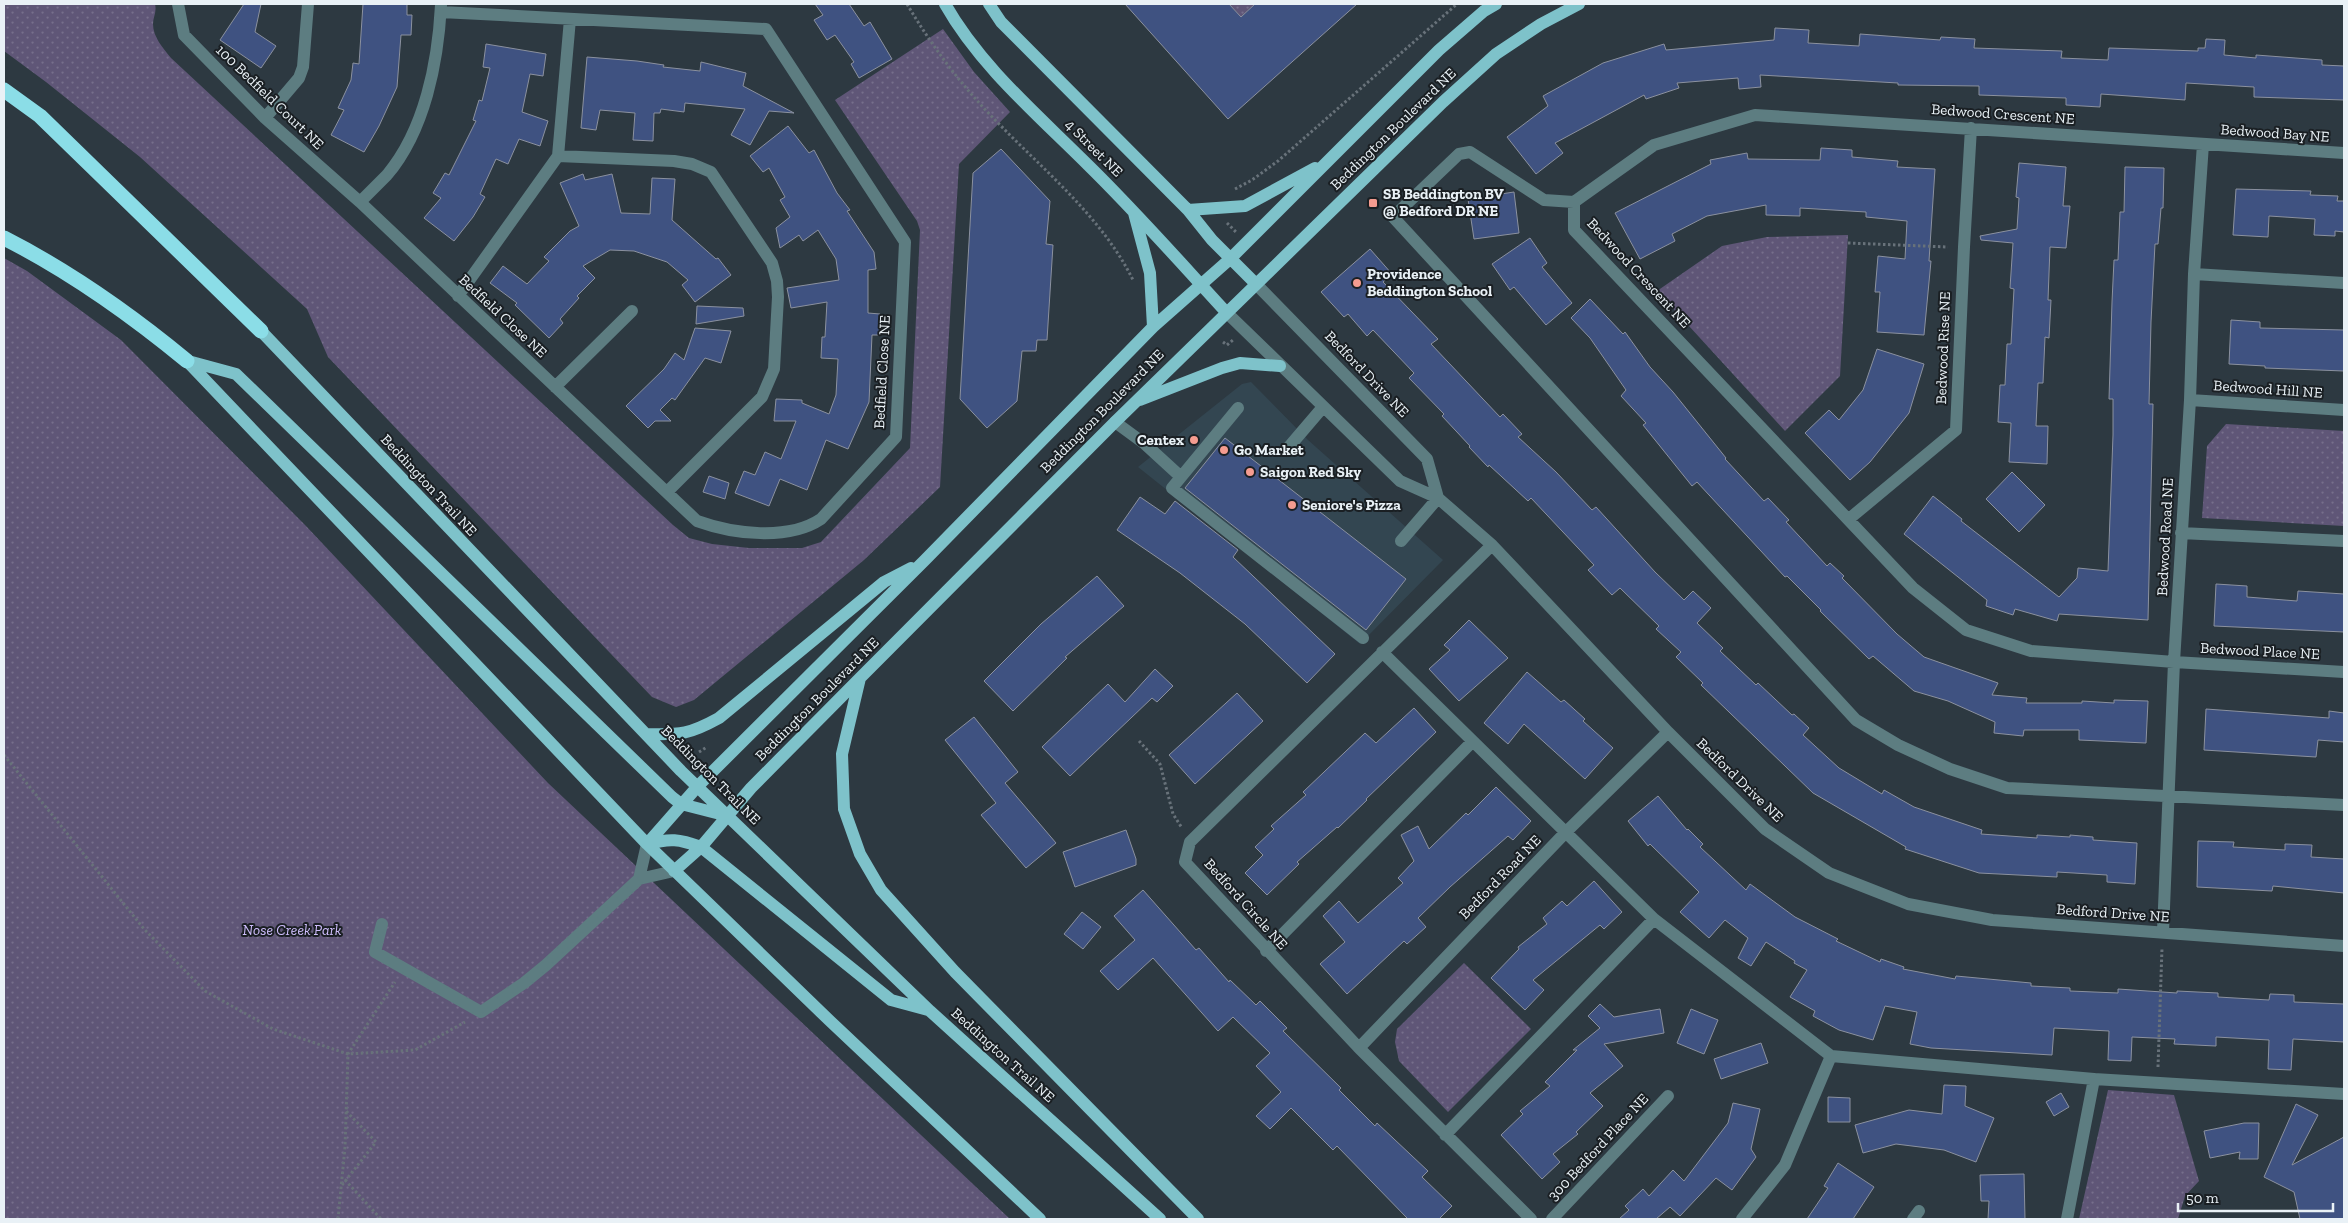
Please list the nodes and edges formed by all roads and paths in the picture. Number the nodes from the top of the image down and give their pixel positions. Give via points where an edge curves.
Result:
1 (178, 4) edge
2 (308, 4) edge
3 (907, 4) edge
4 (944, 4) edge
5 (989, 4) edge
6 (1457, 4) edge
7 (1496, 4) edge
8 (1579, 4) edge
9 (441, 8) edge
10 (570, 19) junction
11 (4, 90) edge
12 (265, 118) junction
13 (1971, 128) junction
14 (2204, 144) junction
15 (2344, 154) edge
16 (558, 156) junction
17 (1326, 162) junction
18 (1231, 190) dead end
19 (360, 202) junction
20 (1574, 202) junction
21 (1133, 210) junction
22 (1188, 210) junction
23 (4, 238) edge
24 (1848, 243) dead end
25 (1964, 247) junction
26 (1230, 258) junction
27 (2194, 274) junction
28 (1134, 282) dead end
29 (1255, 283) junction
30 (2344, 283) edge
31 (1201, 284) junction
32 (458, 296) junction
33 (632, 311) dead end
34 (1226, 312) junction
35 (1153, 327) junction
36 (261, 331) joint
37 (1235, 338) dead end
38 (1223, 342) dead end
39 (187, 360) junction
40 (1280, 366) junction
41 (555, 387) junction
42 (2190, 400) junction
43 (1134, 403) junction
44 (1323, 407) junction
45 (1238, 408) dead end
46 (2344, 410) edge
47 (1115, 422) junction
48 (1288, 448) dead end
49 (1181, 477) junction
50 (667, 492) junction
51 (1438, 498) junction
52 (1849, 519) junction
53 (2181, 533) junction
54 (1401, 541) dead end
55 (2344, 541) edge
56 (1492, 545) junction
57 (925, 560) junction
58 (1363, 638) dead end
59 (1382, 652) junction
60 (2174, 662) junction
61 (2344, 672) edge
62 (861, 676) junction
63 (1668, 732) junction
64 (647, 734) junction
65 (1139, 741) dead end
66 (1472, 742) junction
67 (707, 747) dead end
68 (699, 752) dead end
69 (4, 755) edge
70 (698, 786) junction
71 (2168, 795) junction
72 (681, 804) junction
73 (2344, 805) edge
74 (728, 816) junction
75 (1565, 833) junction
76 (1190, 842) junction
77 (648, 844) junction
78 (701, 846) junction
79 (674, 871) junction
80 (638, 879) junction
81 (1654, 919) junction
82 (382, 924) dead end
83 (2163, 932) junction
84 (2344, 946) edge
85 (1266, 951) junction
86 (408, 972) junction
87 (930, 1011) junction
88 (481, 1012) junction
89 (1359, 1048) junction
90 (348, 1054) junction
91 (1831, 1056) junction
92 (2094, 1079) junction
93 (2157, 1083) junction
94 (2344, 1094) edge
95 (1668, 1096) dead end
96 (346, 1111) junction
97 (1445, 1135) junction
98 (345, 1180) junction
99 (341, 1185) junction
100 (338, 1219) edge
101 (381, 1219) edge
102 (1040, 1219) edge
103 (1160, 1219) edge
104 (1198, 1219) edge
105 (1531, 1219) edge
106 (1552, 1219) edge
107 (1742, 1219) edge
108 (2067, 1219) edge

1 - 12 street, 100 Bedfield Court NE via 184,35
2 - 12 street via 303,67 299,78
3 - 28 path via 922,30 955,73 1097,226 1123,260
4 - 21 main road, 4 Street NE via 998,74
5 - 22 main road, 4 Street NE via 1001,22
6 - 18 path via 1278,161 1252,180
7 - 17 main road, Beddington Boulevard NE via 1439,50
8 - 29 main road, Beddington Boulevard NE via 1496,54
9 - 10 street, Bedfield Close NE
9 - 19 street, Bedfield Close NE via 434,67 422,112 408,144 388,174
10 - 16 street
10 - 50 street, Bedfield Close NE via 766,29 905,242 896,437 821,519 797,531 720,529 697,521
11 - 36 highway via 40,116
12 - 19 street, 100 Bedfield Court NE
13 - 14 street, Bedwood Crescent NE
13 - 20 street, Bedwood Crescent NE via 1755,115 1654,145
13 - 25 street, Bedwood Rise NE
14 - 15 street, Bedwood Bay NE
14 - 27 street, Bedwood Road NE
16 - 32 street
16 - 50 street via 674,160 711,172 772,263 778,298 774,369 762,396
17 - 22 main road via 1245,206
17 - 26 main road, Beddington Boulevard NE
19 - 32 street, Bedfield Close NE
20 - 52 street, Bedwood Crescent NE via 1574,230
20 - 71 street via 1544,200 1470,152 1459,154 1393,218 1856,720 1950,770 2008,788
21 - 31 main road, 4 Street NE
21 - 35 main road via 1150,273
22 - 26 main road, 4 Street NE
23 - 39 highway via 104,298
24 - 25 path
25 - 52 street, Bedwood Rise NE via 1956,430
26 - 29 main road, 4 Street NE
26 - 31 main road, Beddington Boulevard NE
27 - 30 street
27 - 42 street, Bedwood Road NE
29 - 34 main road, Beddington Boulevard NE
29 - 51 street, Bedford Drive NE via 1427,459
31 - 34 main road, 4 Street NE
31 - 35 main road, Beddington Boulevard NE
32 - 41 street, Bedfield Close NE
33 - 41 street
34 - 40 street, Bedford Drive NE
34 - 43 main road, Beddington Boulevard NE
35 - 57 main road, Beddington Boulevard NE
36 - 64 main road, Beddington Trail NE
37 - 38 path via 1227,346
39 - 72 main road via 236,374
39 - 77 main road
40 - 43 main road via 1231,365
40 - 44 street, Bedford Drive NE
41 - 50 street, Bedfield Close NE
42 - 46 street, Bedwood Hill NE
42 - 53 street, Bedwood Road NE
43 - 47 main road, Beddington Boulevard NE
44 - 48 street
44 - 51 street, Bedford Drive NE via 1400,481
45 - 49 street
47 - 49 street
47 - 62 main road, Beddington Boulevard NE
49 - 58 street via 1172,488
51 - 54 street
51 - 56 street, Bedford Drive NE
52 - 60 street, Bedwood Crescent NE via 1914,588 1966,630 2031,651
53 - 55 street
53 - 60 street, Bedwood Road NE
56 - 59 street
56 - 63 street, Bedford Drive NE
57 - 64 main road via 884,582 719,718 694,732
57 - 70 main road, Beddington Boulevard NE
59 - 66 street
59 - 76 street
60 - 61 street, Bedwood Place NE
60 - 71 street, Bedwood Road NE
62 - 74 main road, Beddington Boulevard NE via 751,788
62 - 104 main road via 842,754 844,809 860,854 881,890 955,972
63 - 75 street, Bedford Road NE
63 - 83 street, Bedford Drive NE via 1764,829 1829,873 1908,904 1992,920
64 - 70 main road, Beddington Trail NE
65 - 76 path via 1160,764 1173,814
66 - 75 street
66 - 85 street
67 - 68 path
69 - 90 path via 144,929 205,991 273,1029
70 - 72 main road, Beddington Boulevard NE
70 - 74 main road, Beddington Trail NE
71 - 73 street
71 - 83 street, Bedwood Road NE
72 - 74 main road
72 - 77 main road, Beddington Boulevard NE
74 - 78 main road, Beddington Boulevard NE
74 - 87 main road, Beddington Trail NE
75 - 81 street
75 - 89 street, Bedford Road NE
76 - 85 street, Bedford Circle NE via 1186,862
77 - 78 main road via 665,839
77 - 79 main road
77 - 80 street
78 - 79 main road, Beddington Boulevard NE
78 - 87 main road via 891,1000
79 - 80 street
79 - 102 main road
80 - 88 street via 539,971
81 - 91 street
81 - 97 street
82 - 86 street via 375,952
83 - 84 street, Bedford Drive NE
83 - 93 path
85 - 89 street, Bedford Circle NE
86 - 88 street
86 - 90 path via 395,982
87 - 103 main road, Beddington Trail NE
88 - 90 path via 415,1050
89 - 97 street, Bedford Circle NE
90 - 96 path
91 - 92 street
91 - 107 street via 1786,1165
92 - 93 street
92 - 108 street
93 - 94 street
95 - 106 street, 300 Bedford Place NE
96 - 98 path via 376,1142
96 - 99 path
97 - 105 street, Bedford Circle NE
98 - 99 path
98 - 101 path
99 - 100 path

